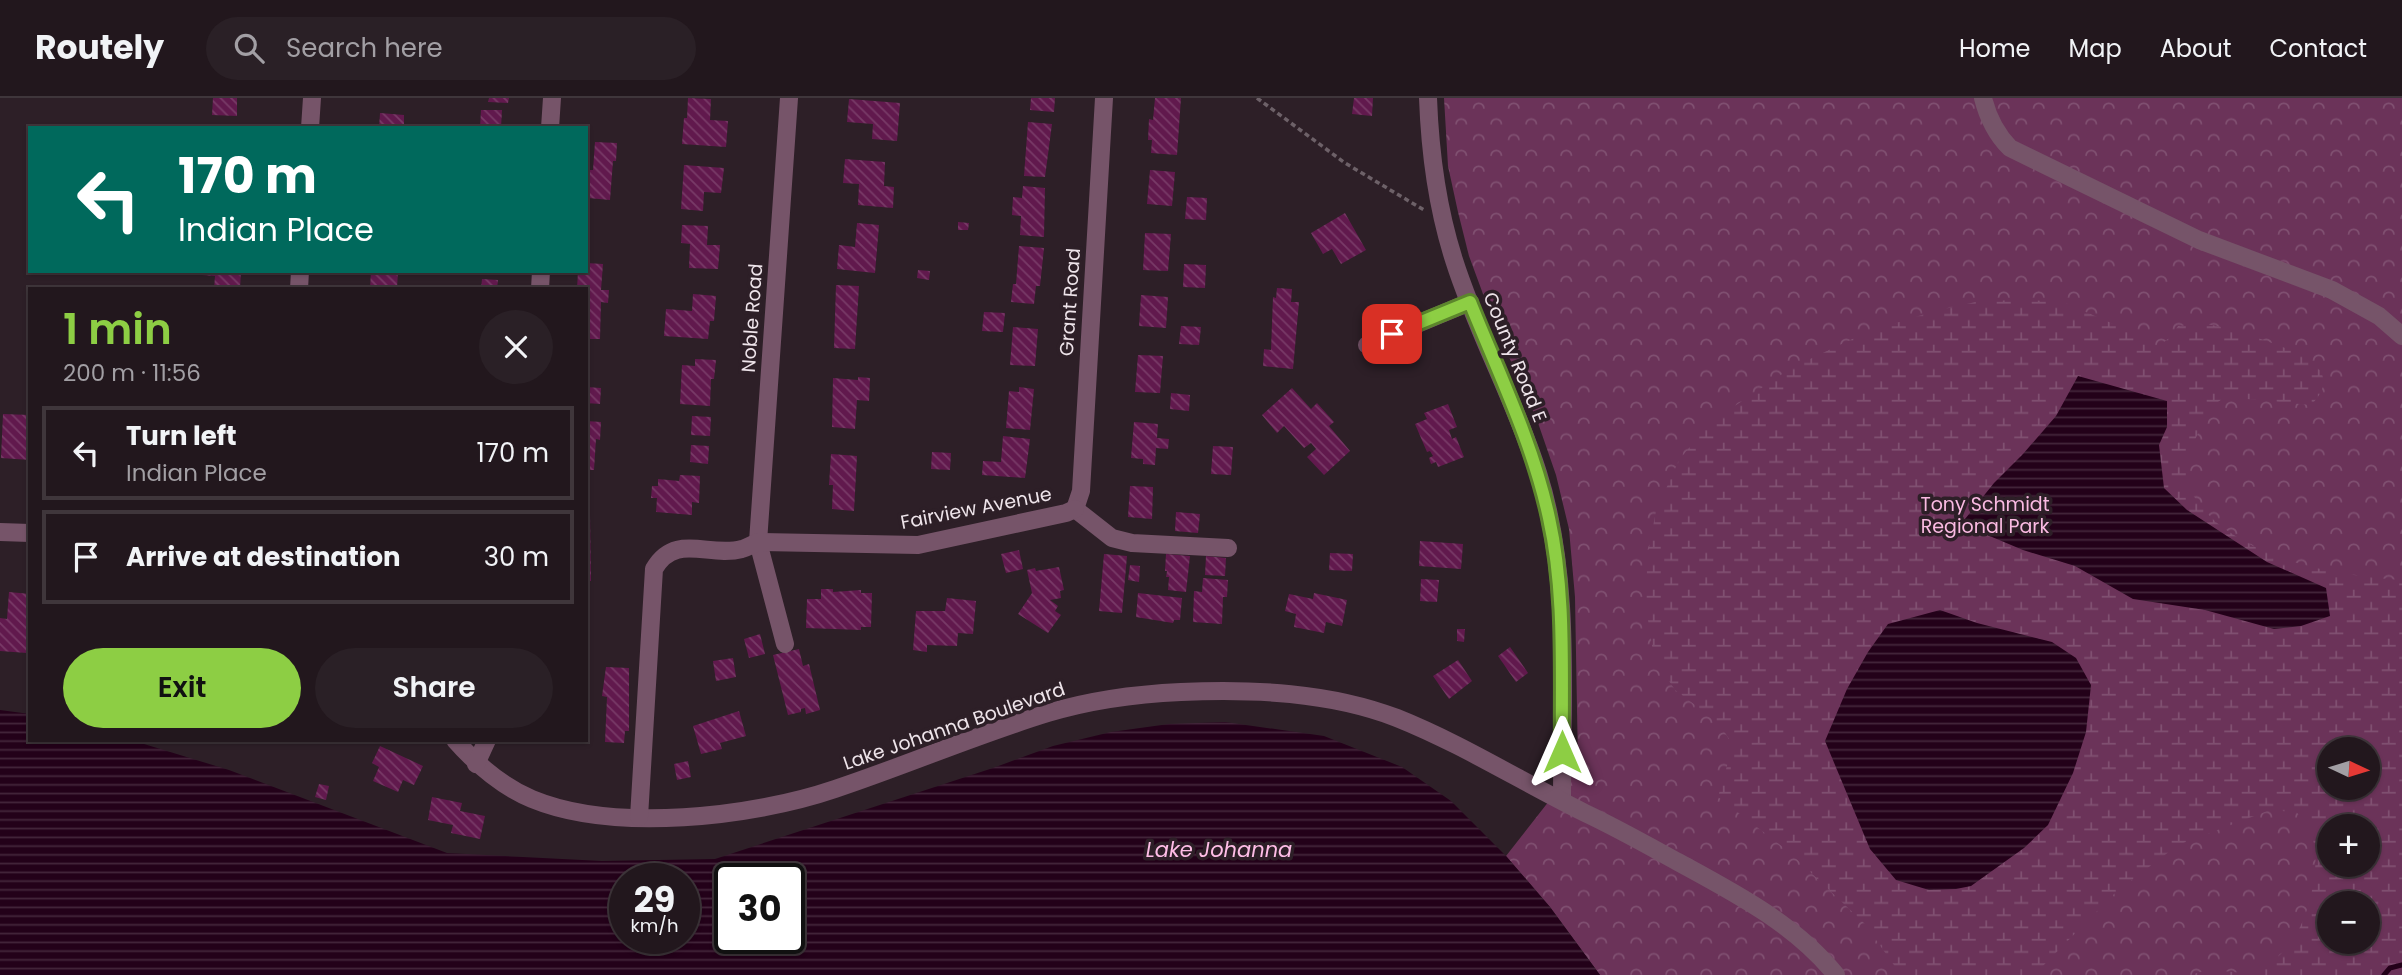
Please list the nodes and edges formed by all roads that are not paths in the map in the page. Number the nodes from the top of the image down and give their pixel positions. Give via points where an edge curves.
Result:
1 (312, 98) edge
2 (552, 98) edge
3 (789, 98) edge
4 (1104, 98) edge
5 (1428, 98) edge
6 (1983, 98) edge
7 (310, 126) edge
8 (550, 126) edge
9 (1470, 302) junction
10 (2402, 336) edge
11 (1367, 345) dead end
12 (1075, 509) junction
13 (0, 532) edge
14 (28, 534) edge
15 (758, 542) junction
16 (1228, 548) dead end
17 (785, 645) dead end
18 (457, 742) edge
19 (486, 742) edge
20 (476, 764) junction
21 (1562, 800) junction
22 (639, 817) junction
23 (1836, 975) edge

1 - 7 street
2 - 8 street
3 - 15 street, Noble Road
4 - 12 street, Grant Road via 1081,491
5 - 9 street, County Road E via 1443,221
6 - 10 street via 1993,127 2010,148 2199,240 2332,290 2379,316
9 - 11 street
9 - 21 street, County Road E via 1538,473 1550,520 1561,622
12 - 15 street, Fairview Avenue via 918,545
12 - 16 street via 1112,538
13 - 14 street
15 - 17 street, Noble Road
15 - 22 street, Fairview Avenue via 742,550 671,550 654,569
18 - 20 street, Lake Johanna Boulevard
19 - 20 street
20 - 22 street, Lake Johanna Boulevard via 531,798 564,809
21 - 22 street, Lake Johanna Boulevard via 1396,718 1349,703 1303,695 1183,692 1102,700 1050,712 833,790 780,804 726,813
21 - 23 street, Lake Johanna Boulevard via 1731,890 1791,930

